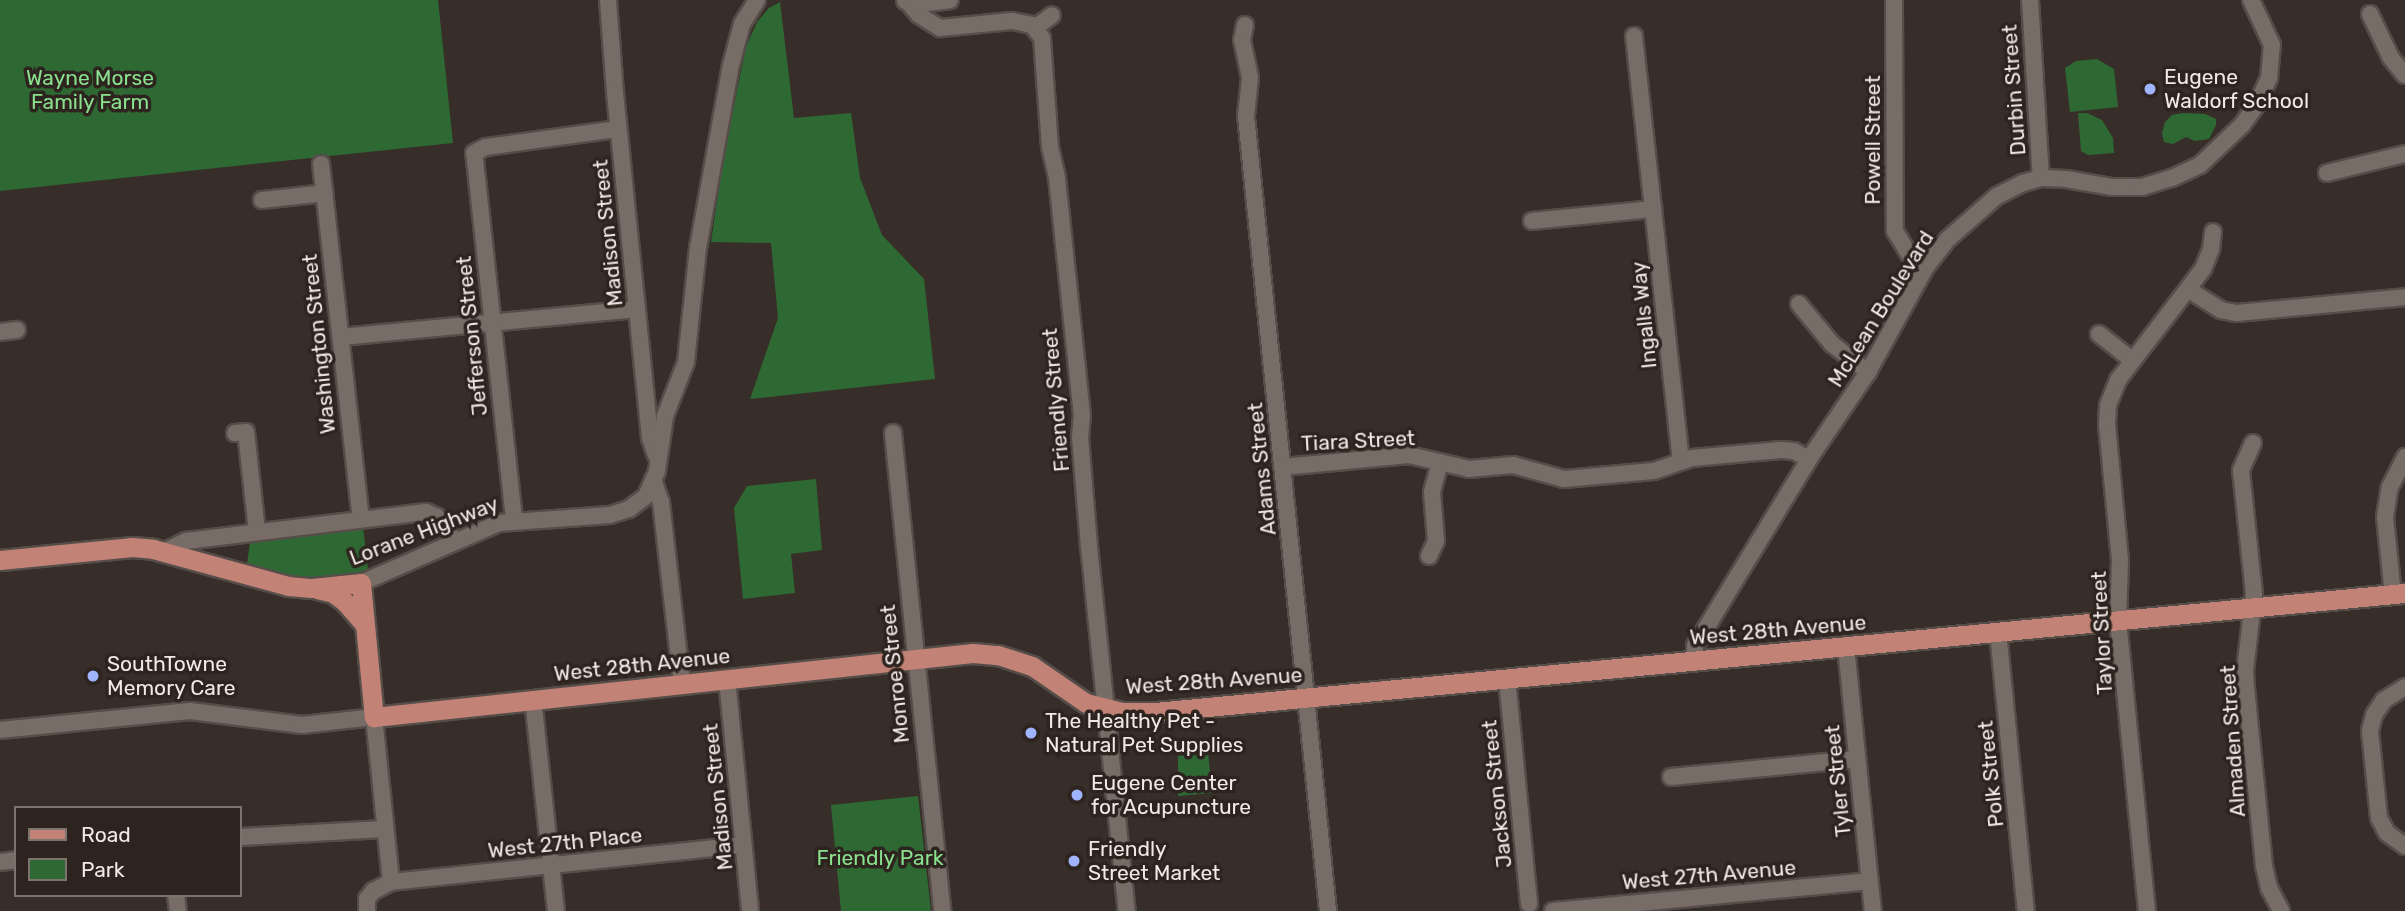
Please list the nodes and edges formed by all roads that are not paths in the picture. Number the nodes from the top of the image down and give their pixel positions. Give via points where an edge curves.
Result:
1 (608, 0) edge
2 (757, 0) edge
3 (904, 0) edge
4 (950, 0) edge
5 (1894, 0) edge
6 (2030, 0) edge
7 (2251, 0) edge
8 (2370, 14) dead end
9 (1052, 15) dead end
10 (1245, 25) dead end
11 (1035, 28) junction
12 (1634, 36) dead end
13 (2405, 75) edge
14 (618, 129) junction
15 (2405, 154) edge
16 (321, 164) dead end
17 (2327, 173) dead end
18 (2041, 178) junction
19 (325, 193) junction
20 (262, 201) dead end
21 (1653, 209) junction
22 (1532, 221) dead end
23 (2213, 232) dead end
24 (1926, 267) junction
25 (2189, 290) junction
26 (2405, 297) edge
27 (1799, 304) dead end
28 (637, 309) junction
29 (492, 324) junction
30 (17, 330) dead end
31 (0, 332) edge
32 (2099, 334) dead end
33 (341, 337) junction
34 (2132, 360) junction
35 (1868, 372) junction
36 (235, 433) dead end
37 (893, 433) dead end
38 (2253, 443) dead end
39 (2405, 457) edge
40 (1808, 459) junction
41 (659, 461) junction
42 (1681, 461) junction
43 (1440, 462) junction
44 (1283, 467) junction
45 (654, 482) junction
46 (362, 519) junction
47 (514, 519) junction
48 (257, 531) junction
49 (454, 540) junction
50 (164, 552) junction
51 (1429, 556) dead end
52 (0, 560) edge
53 (361, 583) junction
54 (312, 588) junction
55 (2399, 594) edge
56 (2252, 608) junction
57 (2118, 621) junction
58 (364, 624) junction
59 (1998, 632) junction
60 (1846, 647) junction
61 (914, 658) junction
62 (1695, 661) junction
63 (727, 679) junction
64 (1507, 679) junction
65 (682, 683) junction
66 (370, 685) junction
67 (2405, 687) edge
68 (1307, 698) junction
69 (533, 699) junction
70 (1106, 709) junction
71 (426, 711) junction
72 (374, 717) junction
73 (0, 730) edge
74 (1857, 759) junction
75 (1671, 777) dead end
76 (385, 829) junction
77 (242, 837) edge
78 (743, 845) junction
79 (2405, 846) edge
80 (551, 865) junction
81 (1869, 881) junction
82 (391, 882) junction
83 (1529, 909) edge
84 (367, 911) edge
85 (556, 911) edge
86 (750, 911) edge
87 (942, 911) edge
88 (1126, 911) edge
89 (1328, 911) edge
90 (1553, 911) edge
91 (1872, 911) edge
92 (2026, 911) edge
93 (2147, 911) edge
94 (2281, 911) edge

1 - 14 street, Madison Street
2 - 41 street via 742,24 731,65 698,248 686,362 665,416
3 - 4 street via 919,4
3 - 11 street via 940,28 1012,21
5 - 24 street, Powell Street via 1895,231 1909,254
6 - 18 street, Durbin Street
7 - 18 street, McLean Boulevard via 2272,45 2269,78 2242,125 2203,162 2142,187
8 - 13 street via 2391,58
9 - 11 street
10 - 44 street, Adams Street via 1242,47 1250,78 1246,116
11 - 70 street, Friendly Street via 1044,49 1050,147 1082,415 1080,437
12 - 21 street, Ingalls Way
14 - 28 street, Madison Street
14 - 29 street, Jefferson Street via 477,149 474,155
15 - 17 street
16 - 19 street, Washington Street
18 - 24 street, McLean Boulevard via 1997,196 1948,239
19 - 20 street
19 - 33 street, Washington Street
21 - 22 street
21 - 42 street, Ingalls Way
23 - 25 street, Taylor Street via 2207,259
24 - 35 street, McLean Boulevard
25 - 26 street via 2221,310 2237,313
25 - 34 street, Taylor Street
27 - 35 street via 1832,344
28 - 29 street
28 - 41 street, Madison Street via 650,438
29 - 33 street
29 - 47 street, Jefferson Street
30 - 31 street
32 - 34 street
33 - 46 street, Washington Street
34 - 57 street, Taylor Street via 2111,392 2106,424 2120,560
35 - 40 street, McLean Boulevard
36 - 48 street via 246,432
37 - 61 street, Monroe Street
38 - 56 street, Almaden Street via 2241,470
39 - 55 street via 2390,487 2385,517
40 - 42 street via 1788,450
40 - 62 street, McLean Boulevard via 1695,646
41 - 45 street
42 - 43 street, Tiara Street via 1654,471 1570,479 1513,466 1472,470
43 - 44 street, Tiara Street via 1402,456
43 - 51 street via 1432,496 1436,541
44 - 68 street, Adams Street
45 - 47 street, Lorane Highway via 643,499 620,513
45 - 65 street via 661,502
46 - 48 street
46 - 49 street via 429,512
47 - 49 street, Lorane Highway
48 - 50 street via 186,541
49 - 53 street, Lorane Highway
50 - 52 main road, Lorane Highway via 124,547
50 - 54 main road, Lorane Highway via 278,584
53 - 54 main road, Lorane Highway
53 - 58 main road
54 - 58 main road via 333,593
55 - 56 main road, West 28th Avenue
56 - 57 main road, West 28th Avenue
56 - 94 street, Almaden Street via 2246,688 2264,866
57 - 59 main road, West 28th Avenue
57 - 93 street, Taylor Street
58 - 66 main road
59 - 60 main road, West 28th Avenue
59 - 92 street, Polk Street
60 - 62 main road, West 28th Avenue
60 - 74 street, Tyler Street
61 - 63 main road, West 28th Avenue
61 - 70 main road, West 28th Avenue via 973,653 1008,658 1040,670 1081,700
61 - 87 street, Monroe Street
62 - 64 main road, West 28th Avenue
63 - 65 main road, West 28th Avenue
63 - 78 street, Madison Street
64 - 68 main road, West 28th Avenue
64 - 83 street, Jackson Street
65 - 69 main road, West 28th Avenue
66 - 71 main road via 389,702
66 - 72 main road
67 - 79 street via 2384,700 2370,731 2379,818 2387,833
68 - 70 main road, West 28th Avenue via 1155,712
68 - 89 street, Adams Street
69 - 71 main road, West 28th Avenue
69 - 80 street
70 - 88 street, Friendly Street
71 - 72 main road, West 28th Avenue
72 - 73 street, West 28th Avenue via 302,725 190,711
72 - 76 street
74 - 75 street
74 - 81 street, Tyler Street
76 - 77 street
76 - 82 street
78 - 80 street, West 27th Place
78 - 86 street, Madison Street
80 - 82 street, West 27th Place
80 - 85 street
81 - 90 street, West 27th Avenue
81 - 91 street, Tyler Street
82 - 84 street via 369,895

